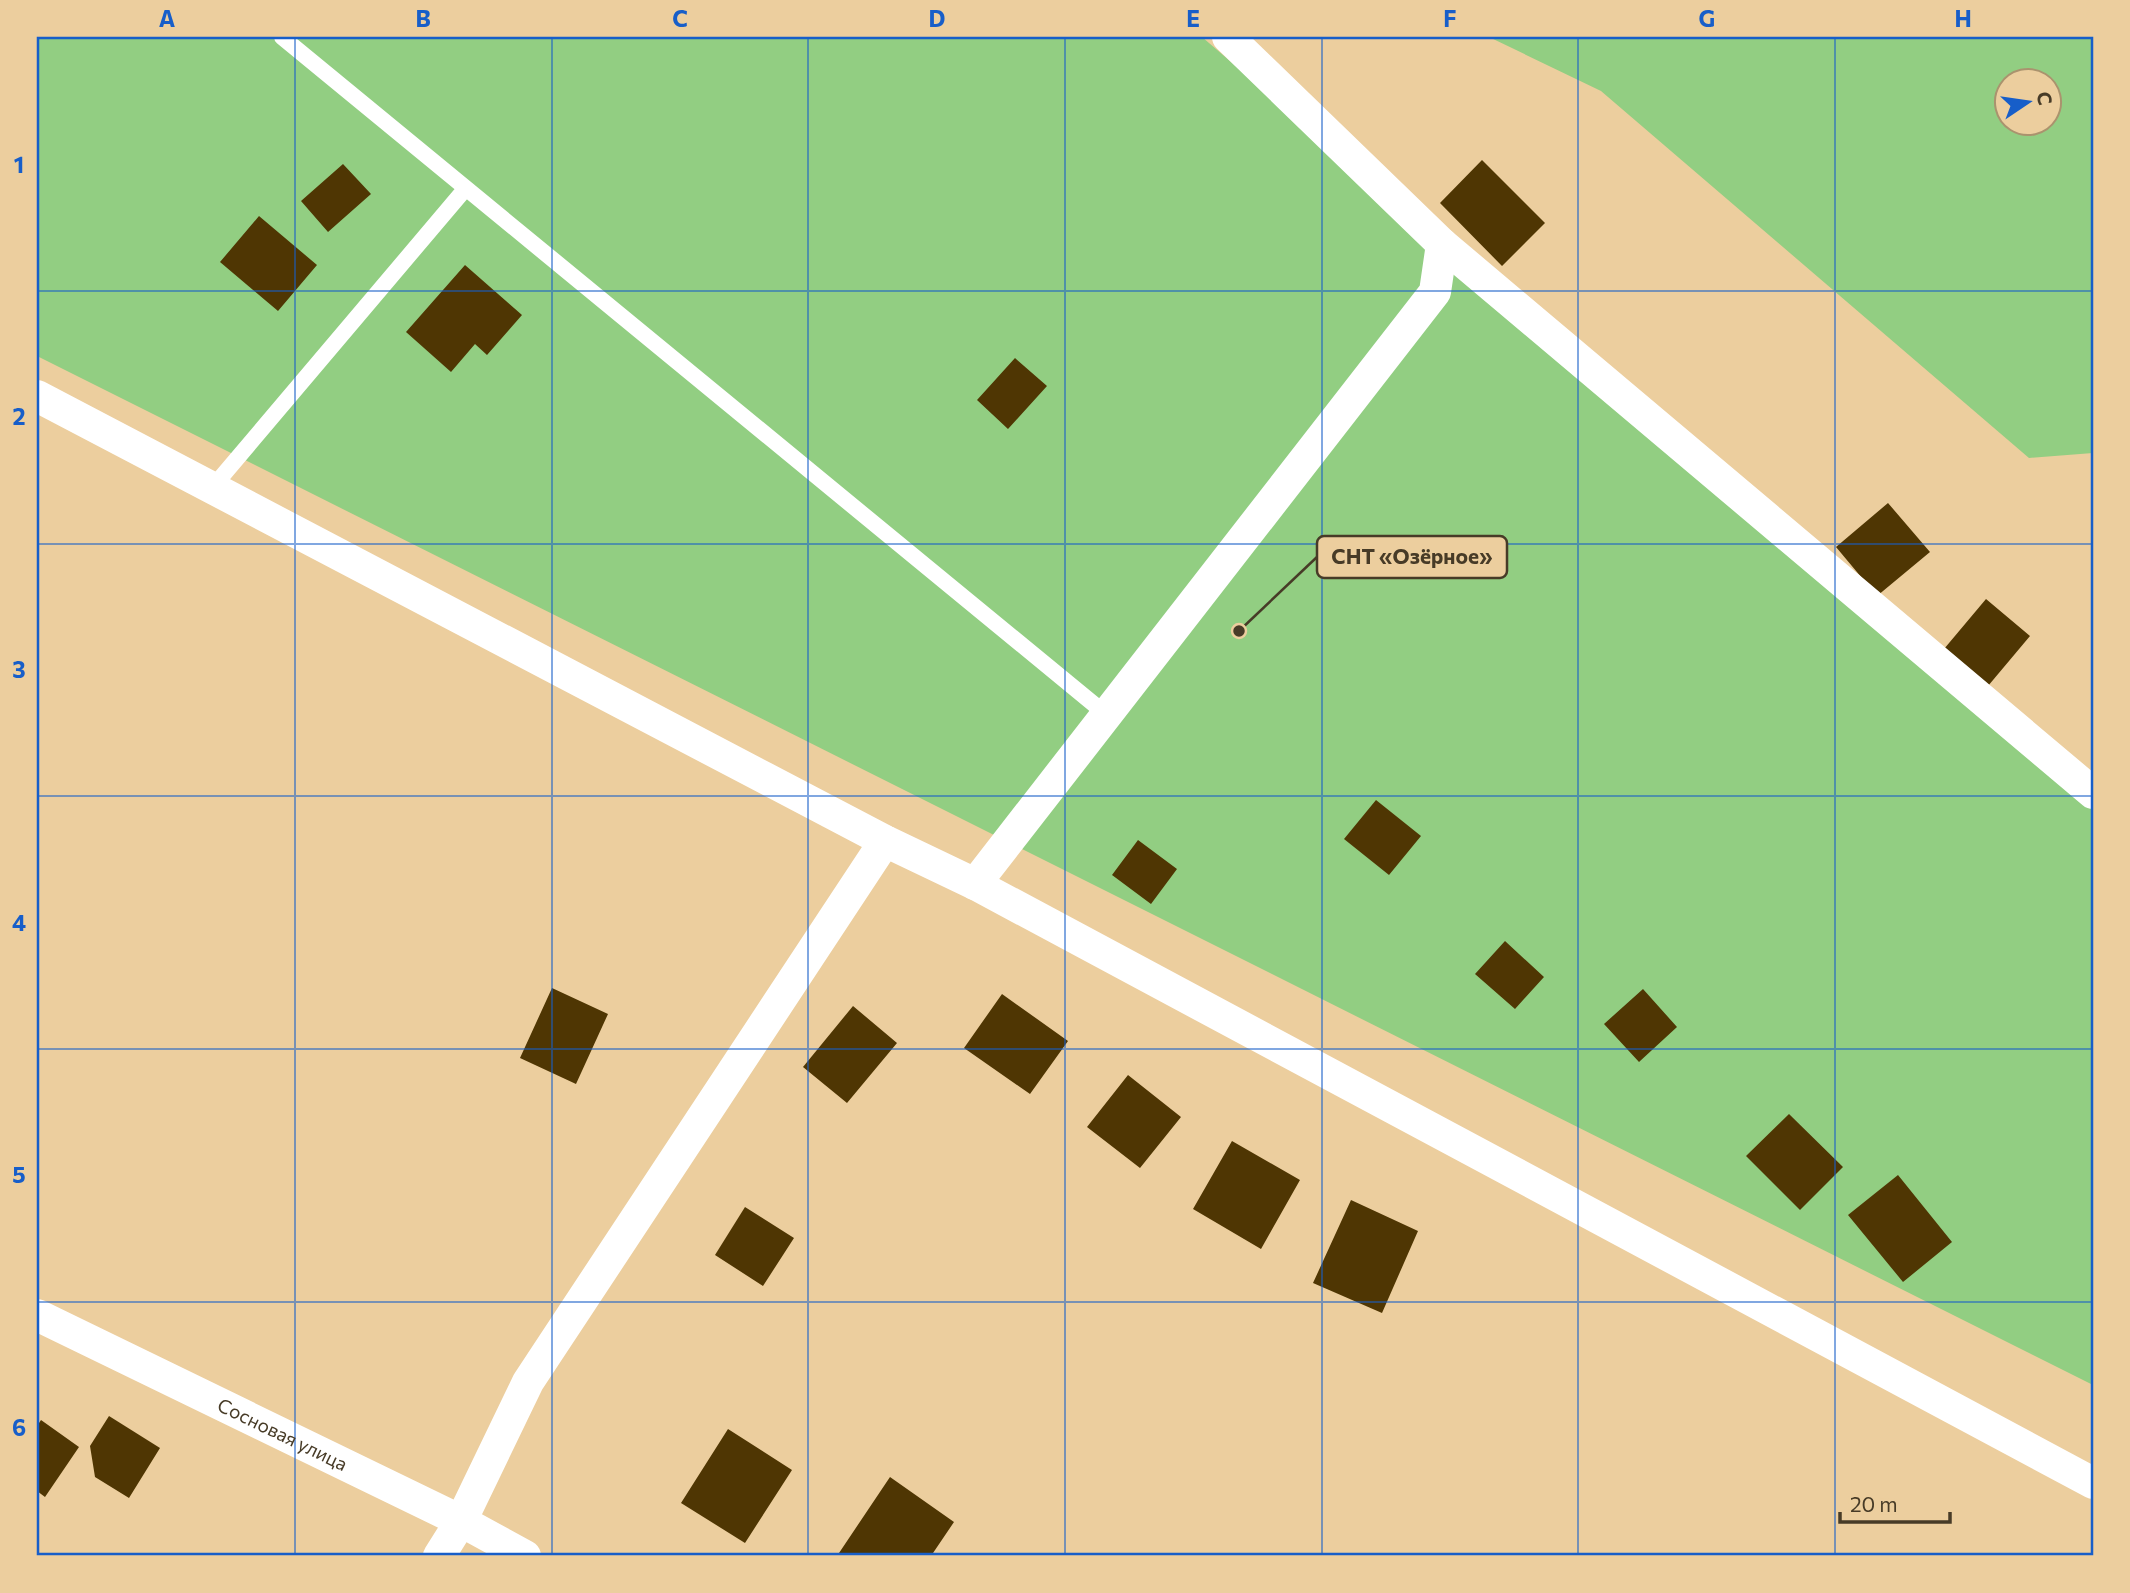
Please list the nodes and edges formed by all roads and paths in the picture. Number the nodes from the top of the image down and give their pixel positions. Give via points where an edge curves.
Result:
1 (282, 37) edge
2 (1228, 37) edge
3 (466, 188) junction
4 (1442, 244) junction
5 (37, 396) edge
6 (212, 488) junction
7 (1107, 715) junction
8 (2093, 793) edge
9 (885, 841) junction
10 (975, 884) junction
11 (37, 1315) edge
12 (2093, 1483) edge
13 (461, 1521) junction
14 (439, 1556) edge
15 (525, 1556) edge

1 - 3 lane
2 - 4 street
3 - 6 lane
3 - 7 lane
4 - 7 street via 1435,292
4 - 8 street
5 - 6 street
6 - 9 street
7 - 10 street
9 - 10 street
9 - 13 street via 528,1382
10 - 12 street
11 - 13 street, Сосновая улица
13 - 14 street
13 - 15 street, Сосновая улица

